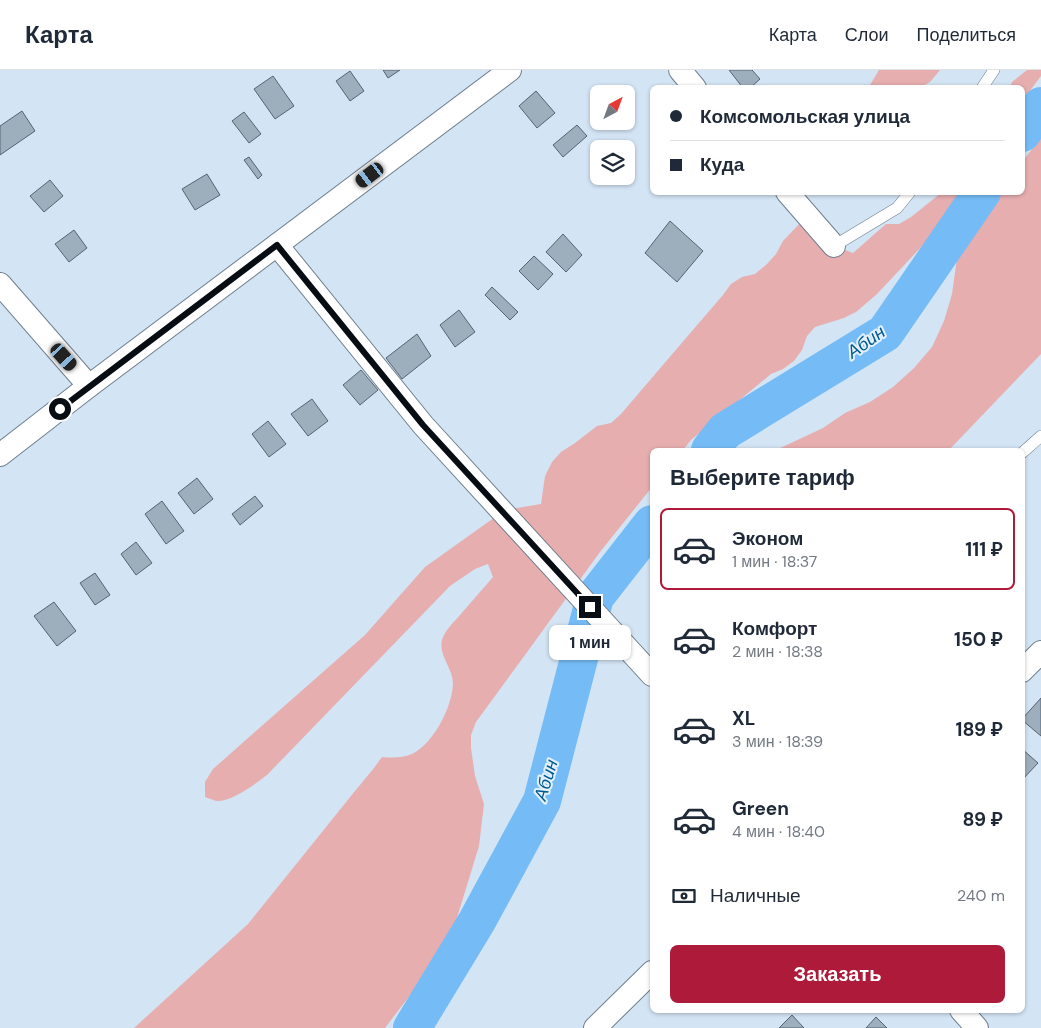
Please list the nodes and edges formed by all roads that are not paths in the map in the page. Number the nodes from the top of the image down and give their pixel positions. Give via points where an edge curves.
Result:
1 (510, 70) edge
2 (680, 70) edge
3 (994, 70) edge
4 (692, 85) edge
5 (984, 85) edge
6 (790, 195) edge
7 (907, 195) edge
8 (277, 245) junction
9 (834, 246) joint
10 (0, 284) edge
11 (90, 386) junction
12 (1041, 436) edge
13 (1025, 450) edge
14 (0, 455) edge
15 (1041, 652) edge
16 (1025, 668) edge
17 (650, 673) edge
18 (650, 974) edge
19 (964, 1013) edge
20 (595, 1028) edge
21 (977, 1028) edge

1 - 8 street
2 - 4 street
3 - 5 lane
6 - 9 street
7 - 9 lane via 896,208
8 - 11 street
8 - 17 street via 423,425
10 - 11 street
11 - 14 street
12 - 13 lane
15 - 16 street
18 - 20 street
19 - 21 street

